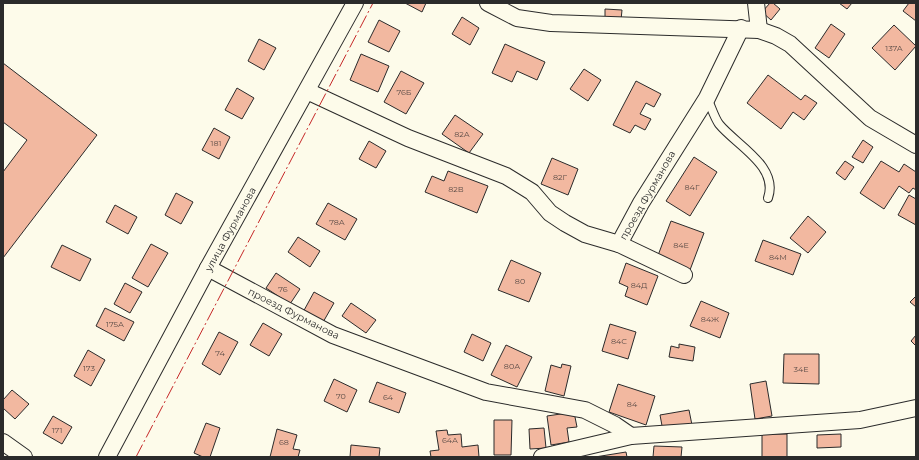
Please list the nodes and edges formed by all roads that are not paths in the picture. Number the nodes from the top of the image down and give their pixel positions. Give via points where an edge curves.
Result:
1 (355, 3) edge
2 (488, 3) edge
3 (756, 3) edge
4 (741, 28) junction
5 (759, 30) junction
6 (306, 91) junction
7 (707, 98) junction
8 (916, 145) edge
9 (768, 198) dead end
10 (619, 244) junction
11 (208, 268) junction
12 (684, 275) dead end
13 (916, 408) edge
14 (631, 436) junction
15 (3, 442) edge
16 (24, 457) edge
17 (107, 457) edge
18 (542, 457) edge

1 - 6 street, улица Фурманова
2 - 4 street via 517,18 551,23
3 - 5 street
4 - 5 street
4 - 7 street, проезд Фурманова
5 - 8 street via 790,44 870,118
6 - 10 street, проезд Фурманова via 408,138 506,176 532,192 550,213 565,223 585,234
6 - 11 street, улица Фурманова
7 - 9 lane via 718,123 748,151 769,176 771,188
7 - 10 street, проезд Фурманова via 641,203
10 - 12 street
11 - 14 street, проезд Фурманова via 333,335 486,392 585,410
11 - 17 street, улица Фурманова
13 - 14 street via 860,420
14 - 18 street
15 - 16 street

